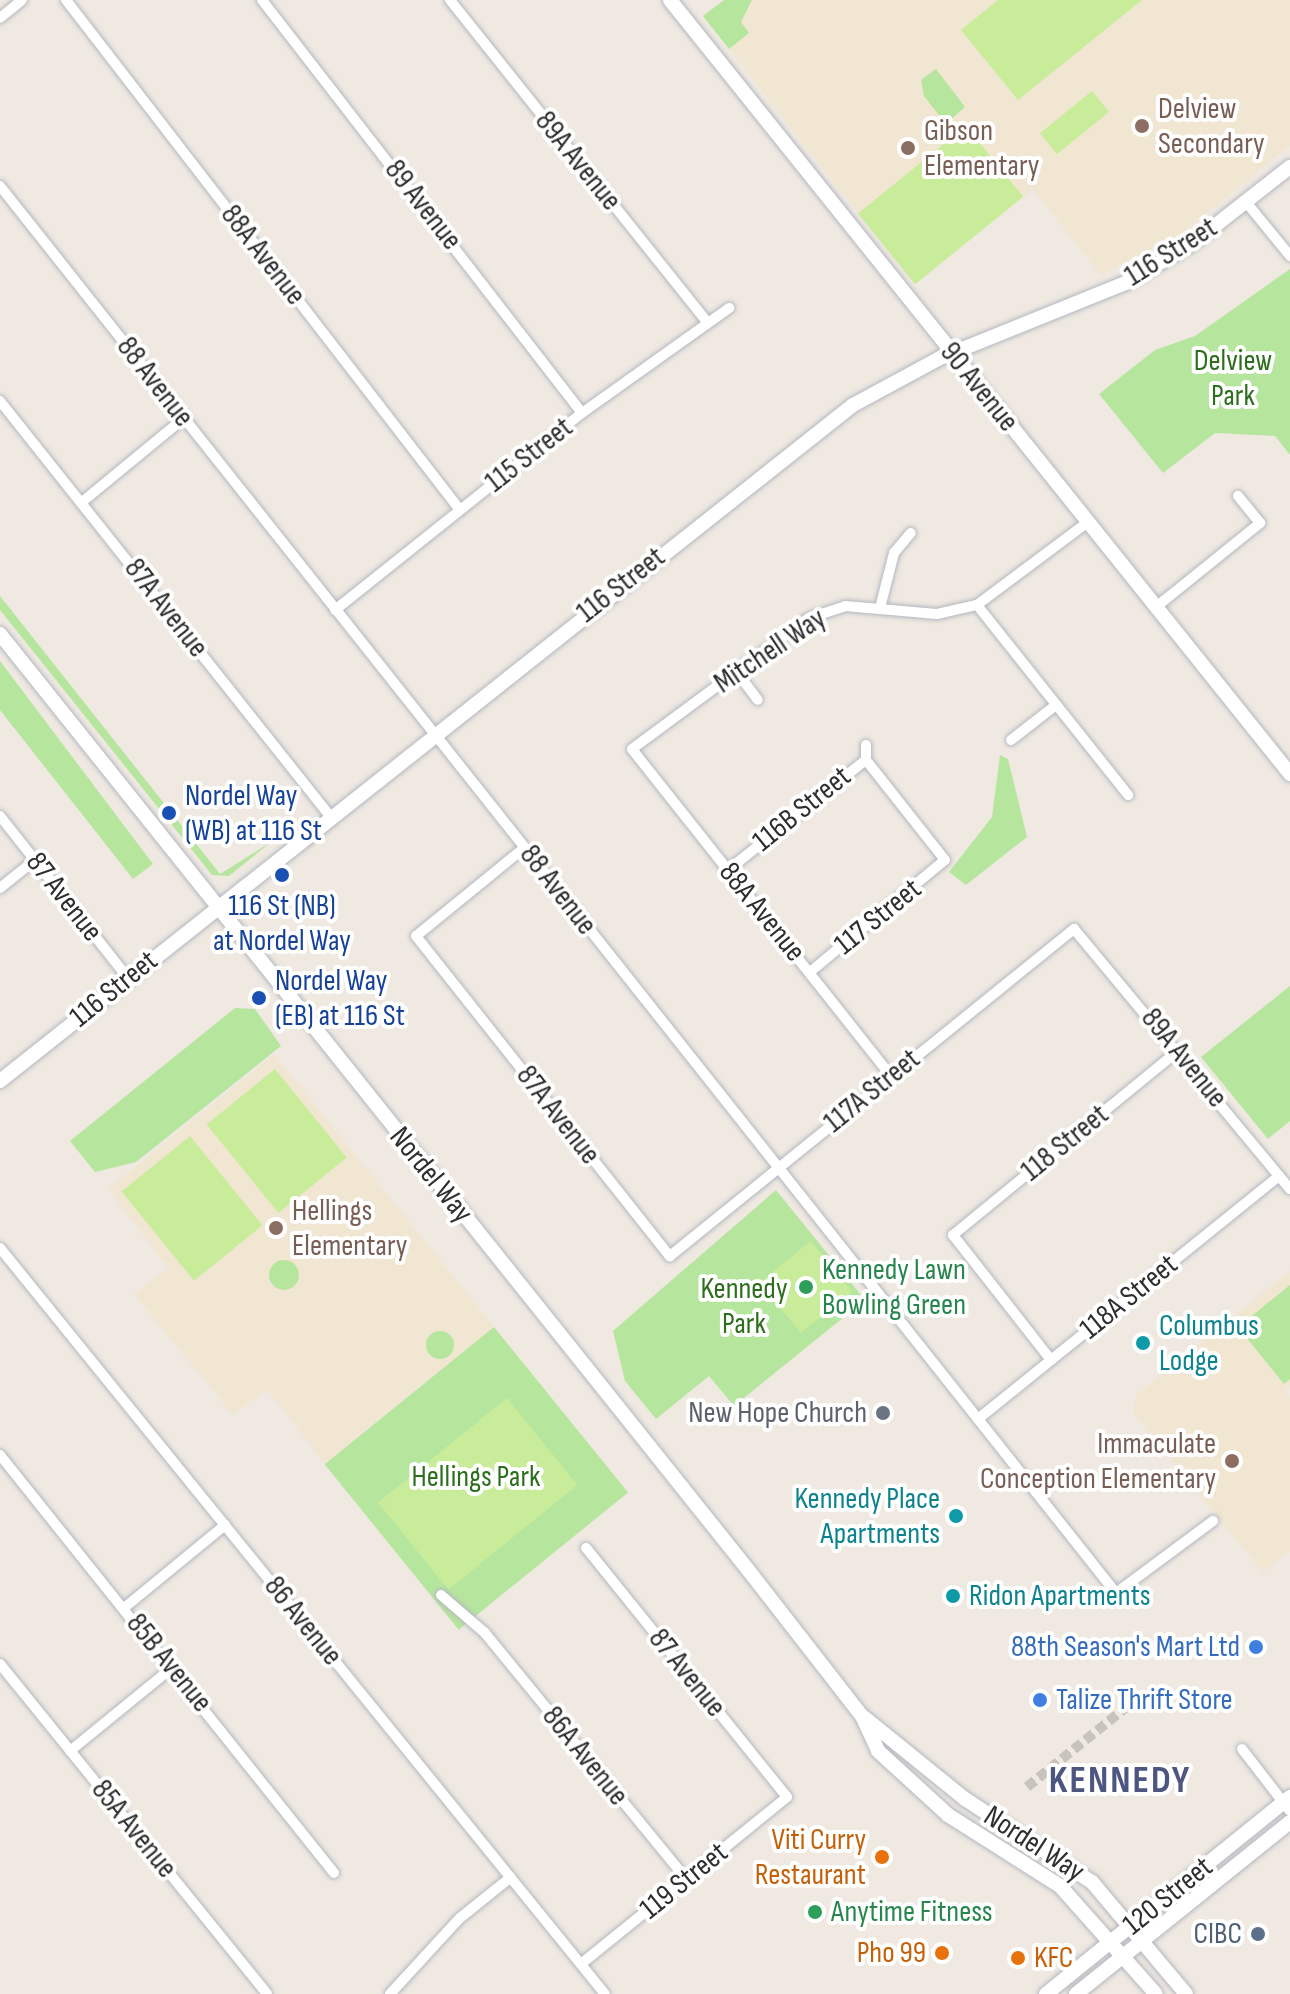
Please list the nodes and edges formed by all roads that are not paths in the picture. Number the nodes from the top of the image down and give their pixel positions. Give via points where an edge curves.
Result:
1 (22, 0) edge
2 (66, 0) edge
3 (262, 0) edge
4 (450, 0) edge
5 (670, 0) edge
6 (0, 18) edge
7 (1290, 167) edge
8 (0, 186) edge
9 (1246, 202) junction
10 (1290, 256) edge
11 (729, 308) dead end
12 (707, 322) junction
13 (952, 353) junction
14 (0, 401) edge
15 (582, 413) junction
16 (184, 418) junction
17 (1238, 496) dead end
18 (82, 502) junction
19 (460, 510) junction
20 (1088, 522) junction
21 (911, 533) dead end
22 (977, 605) junction
23 (1156, 607) junction
24 (880, 608) junction
25 (335, 610) junction
26 (0, 634) edge
27 (736, 671) junction
28 (758, 700) dead end
29 (1056, 705) junction
30 (434, 733) junction
31 (1011, 740) dead end
32 (866, 745) dead end
33 (632, 749) joint
34 (866, 760) junction
35 (1290, 774) edge
36 (1128, 795) dead end
37 (0, 816) edge
38 (330, 816) junction
39 (524, 848) junction
40 (35, 860) junction
41 (728, 870) junction
42 (0, 888) edge
43 (216, 907) junction
44 (1076, 929) joint
45 (810, 972) junction
46 (128, 978) junction
47 (1178, 1051) junction
48 (891, 1076) junction
49 (0, 1081) edge
50 (778, 1166) junction
51 (1279, 1176) junction
52 (1290, 1189) edge
53 (0, 1248) edge
54 (670, 1256) joint
55 (1051, 1360) junction
56 (978, 1419) junction
57 (0, 1455) edge
58 (1213, 1521) dead end
59 (225, 1525) junction
60 (586, 1548) dead end
61 (441, 1595) dead end
62 (124, 1608) junction
63 (0, 1664) edge
64 (173, 1667) junction
65 (862, 1716) junction
66 (1242, 1749) dead end
67 (70, 1751) junction
68 (787, 1797) joint
69 (1288, 1804) edge
70 (1290, 1822) edge
71 (334, 1873) dead end
72 (511, 1877) junction
73 (686, 1879) junction
74 (1131, 1926) junction
75 (1142, 1940) junction
76 (1112, 1941) junction
77 (1124, 1955) junction
78 (581, 1964) junction
79 (267, 1994) edge
80 (390, 1994) edge
81 (605, 1994) edge
82 (1046, 1994) edge
83 (1076, 1994) edge
84 (1156, 1994) edge
85 (1186, 1994) edge

1 - 6 street
2 - 19 street, 88A Avenue
3 - 15 street, 89 Avenue
4 - 12 street, 89A Avenue
5 - 13 main road, 90 Avenue
7 - 9 main road, 116 Street
8 - 16 street, 88 Avenue
9 - 10 street
9 - 13 main road, 116 Street via 1126,283
11 - 12 street, 115 Street
12 - 15 street, 115 Street
13 - 20 main road, 90 Avenue
13 - 30 main road, 116 Street via 814,433
14 - 18 street, 87A Avenue
15 - 19 street, 115 Street
16 - 18 street
16 - 25 street, 88 Avenue
17 - 23 street via 1260,523
18 - 38 street, 87A Avenue
19 - 25 street, 115 Street
20 - 22 street, Mitchell Way
20 - 23 main road, 90 Avenue
21 - 24 street via 894,553
22 - 24 street, Mitchell Way via 937,614
22 - 29 street
23 - 35 main road, 90 Avenue
24 - 27 street, Mitchell Way via 820,613
25 - 30 street, 88 Avenue
26 - 43 main road, Nordel Way
27 - 28 street
27 - 33 street, Mitchell Way
29 - 31 street
29 - 36 street
30 - 38 main road, 116 Street
30 - 39 street, 88 Avenue
32 - 34 street, 116B Street
33 - 41 street, 88A Avenue
34 - 41 street, 116B Street
34 - 45 street, 117 Street via 945,860
37 - 40 street, 87 Avenue
38 - 43 main road, 116 Street
39 - 50 street, 88 Avenue
39 - 54 street, 87A Avenue via 416,936
40 - 42 street
40 - 46 street, 87 Avenue
41 - 45 street, 88A Avenue
43 - 46 main road, 116 Street
43 - 65 main road, Nordel Way
44 - 47 street, 89A Avenue
44 - 48 street, 117A Street
45 - 48 street, 88A Avenue
46 - 49 main road, 116 Street
47 - 51 street, 89A Avenue
47 - 55 street, 118 Street via 953,1235
48 - 50 street, 117A Street
50 - 54 street, 117A Street
50 - 56 street, 88 Avenue
51 - 52 street, 89A Avenue
51 - 55 street, 118A Street
53 - 59 street, 86 Avenue
55 - 56 street, 118A Street
56 - 58 street, 88 Avenue via 1116,1593
57 - 62 street, 85B Avenue
59 - 62 street
59 - 72 street, 86 Avenue
60 - 68 street, 87 Avenue
61 - 73 street, 86A Avenue via 485,1633
62 - 64 street, 85B Avenue
63 - 67 street, 85A Avenue
64 - 67 street
64 - 71 street, 85B Avenue
65 - 74 main road, Nordel Way via 965,1799 1077,1869
65 - 76 main road, Nordel Way via 878,1751 924,1796 1046,1875
66 - 69 street
67 - 79 street, 85A Avenue
68 - 73 street, 119 Street
69 - 74 main road, 120 Street
70 - 75 main road, 120 Street
72 - 78 street, 86 Avenue
72 - 80 street via 460,1918
73 - 78 street, 119 Street
74 - 75 main road, Nordel Way
74 - 76 main road, 120 Street
75 - 77 main road, 120 Street
75 - 85 main road, Nordel Way
76 - 77 main road, Nordel Way
76 - 82 main road, 120 Street
77 - 83 main road, 120 Street
77 - 84 main road, Nordel Way
78 - 81 street, 86 Avenue

